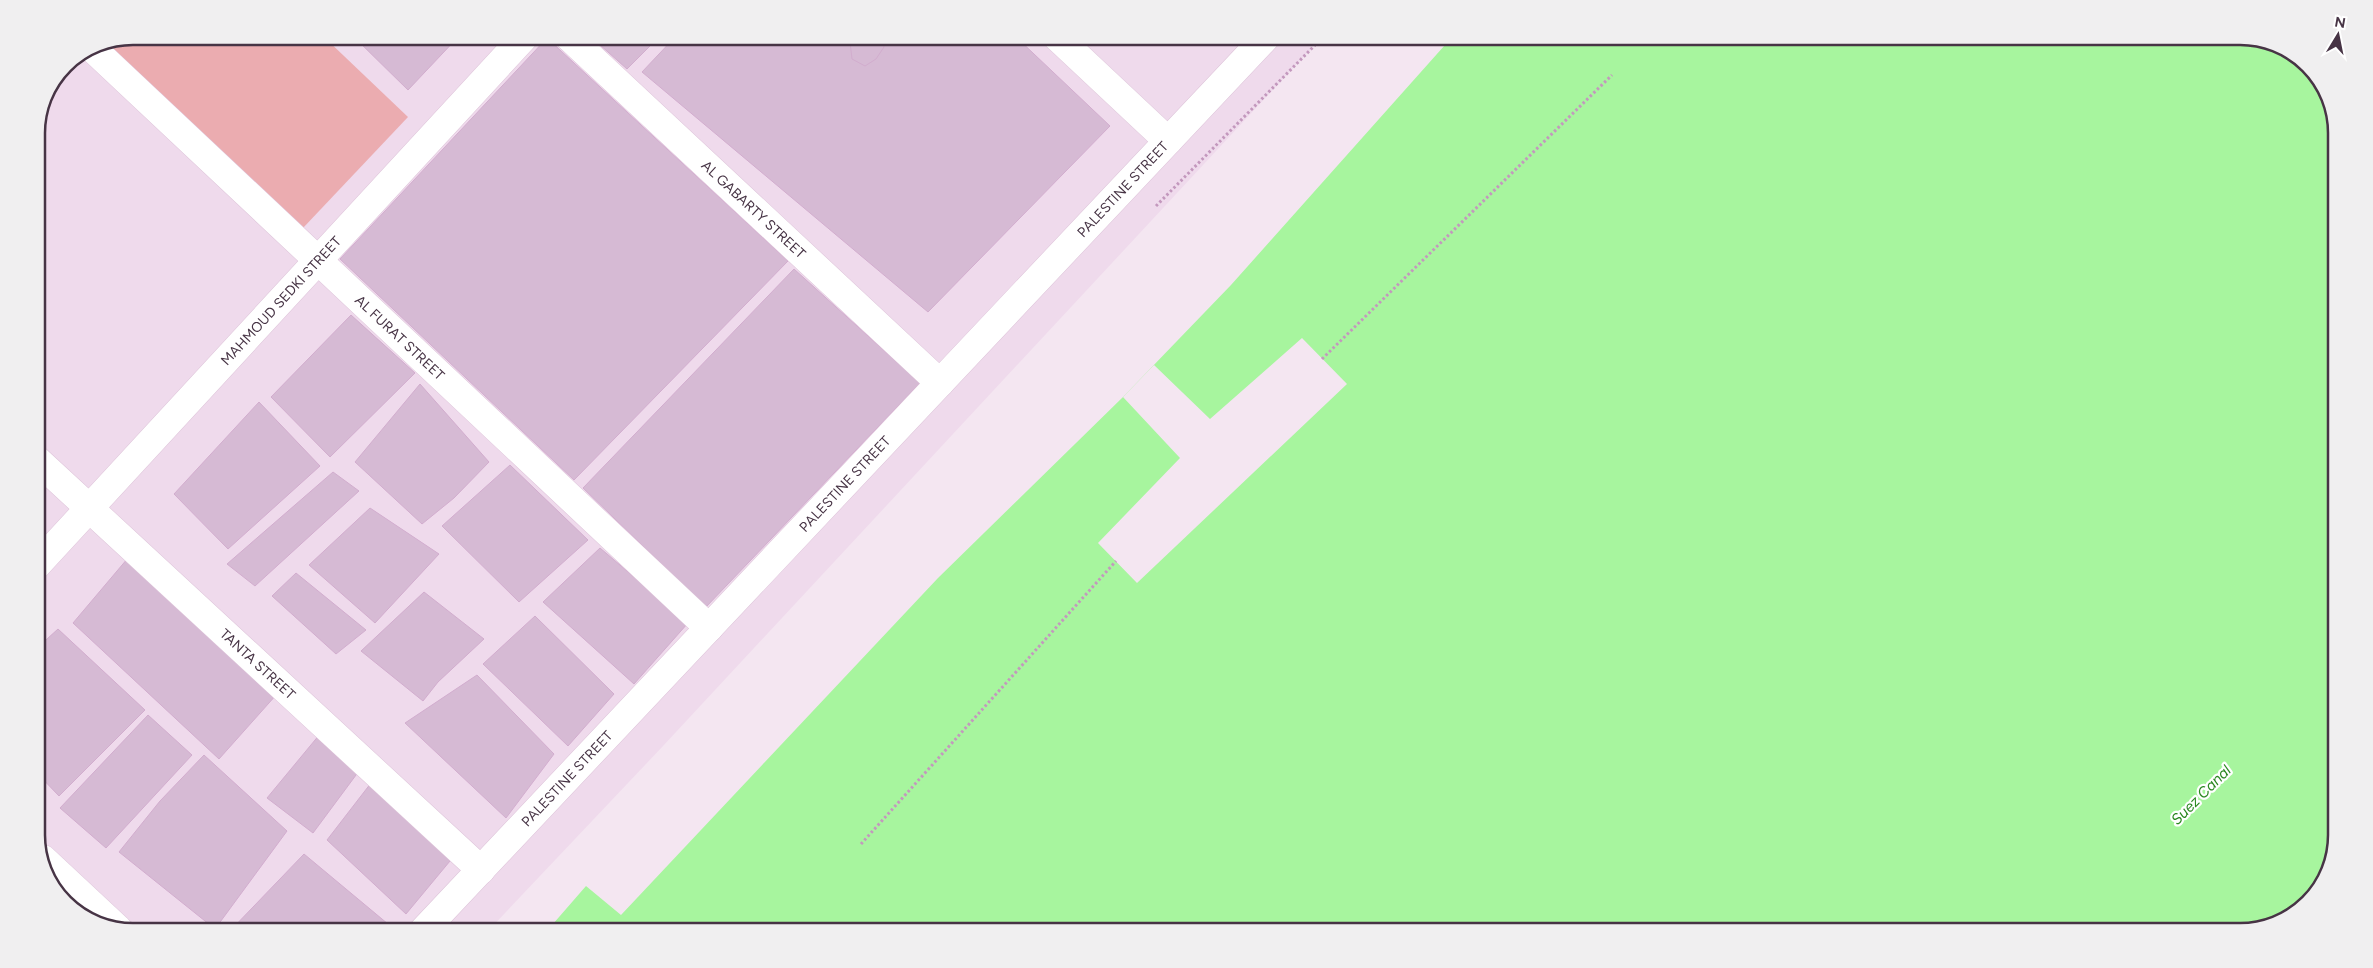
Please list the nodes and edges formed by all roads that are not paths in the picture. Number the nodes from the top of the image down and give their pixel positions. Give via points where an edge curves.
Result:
1 (517, 45) edge
2 (578, 45) edge
3 (1066, 45) edge
4 (1259, 45) edge
5 (96, 53) edge
6 (1168, 141) junction
7 (318, 261) junction
8 (940, 383) junction
9 (45, 467) edge
10 (90, 508) junction
11 (45, 556) edge
12 (709, 628) junction
13 (51, 867) edge
14 (481, 870) junction
15 (107, 919) edge
16 (431, 923) edge

1 - 7 street, MAHMOUD SEDKI STREET
2 - 8 street, AL GABARTY STREET
3 - 6 street
4 - 6 street, PALESTINE STREET
5 - 7 street, AL FURAT STREET
6 - 8 street, PALESTINE STREET
7 - 10 street, MAHMOUD SEDKI STREET
7 - 12 street, AL FURAT STREET
8 - 12 street, PALESTINE STREET
9 - 10 street, TANTA STREET
10 - 11 street, MAHMOUD SEDKI STREET
10 - 14 street, TANTA STREET
12 - 14 street, PALESTINE STREET
13 - 15 street
14 - 16 street, PALESTINE STREET

